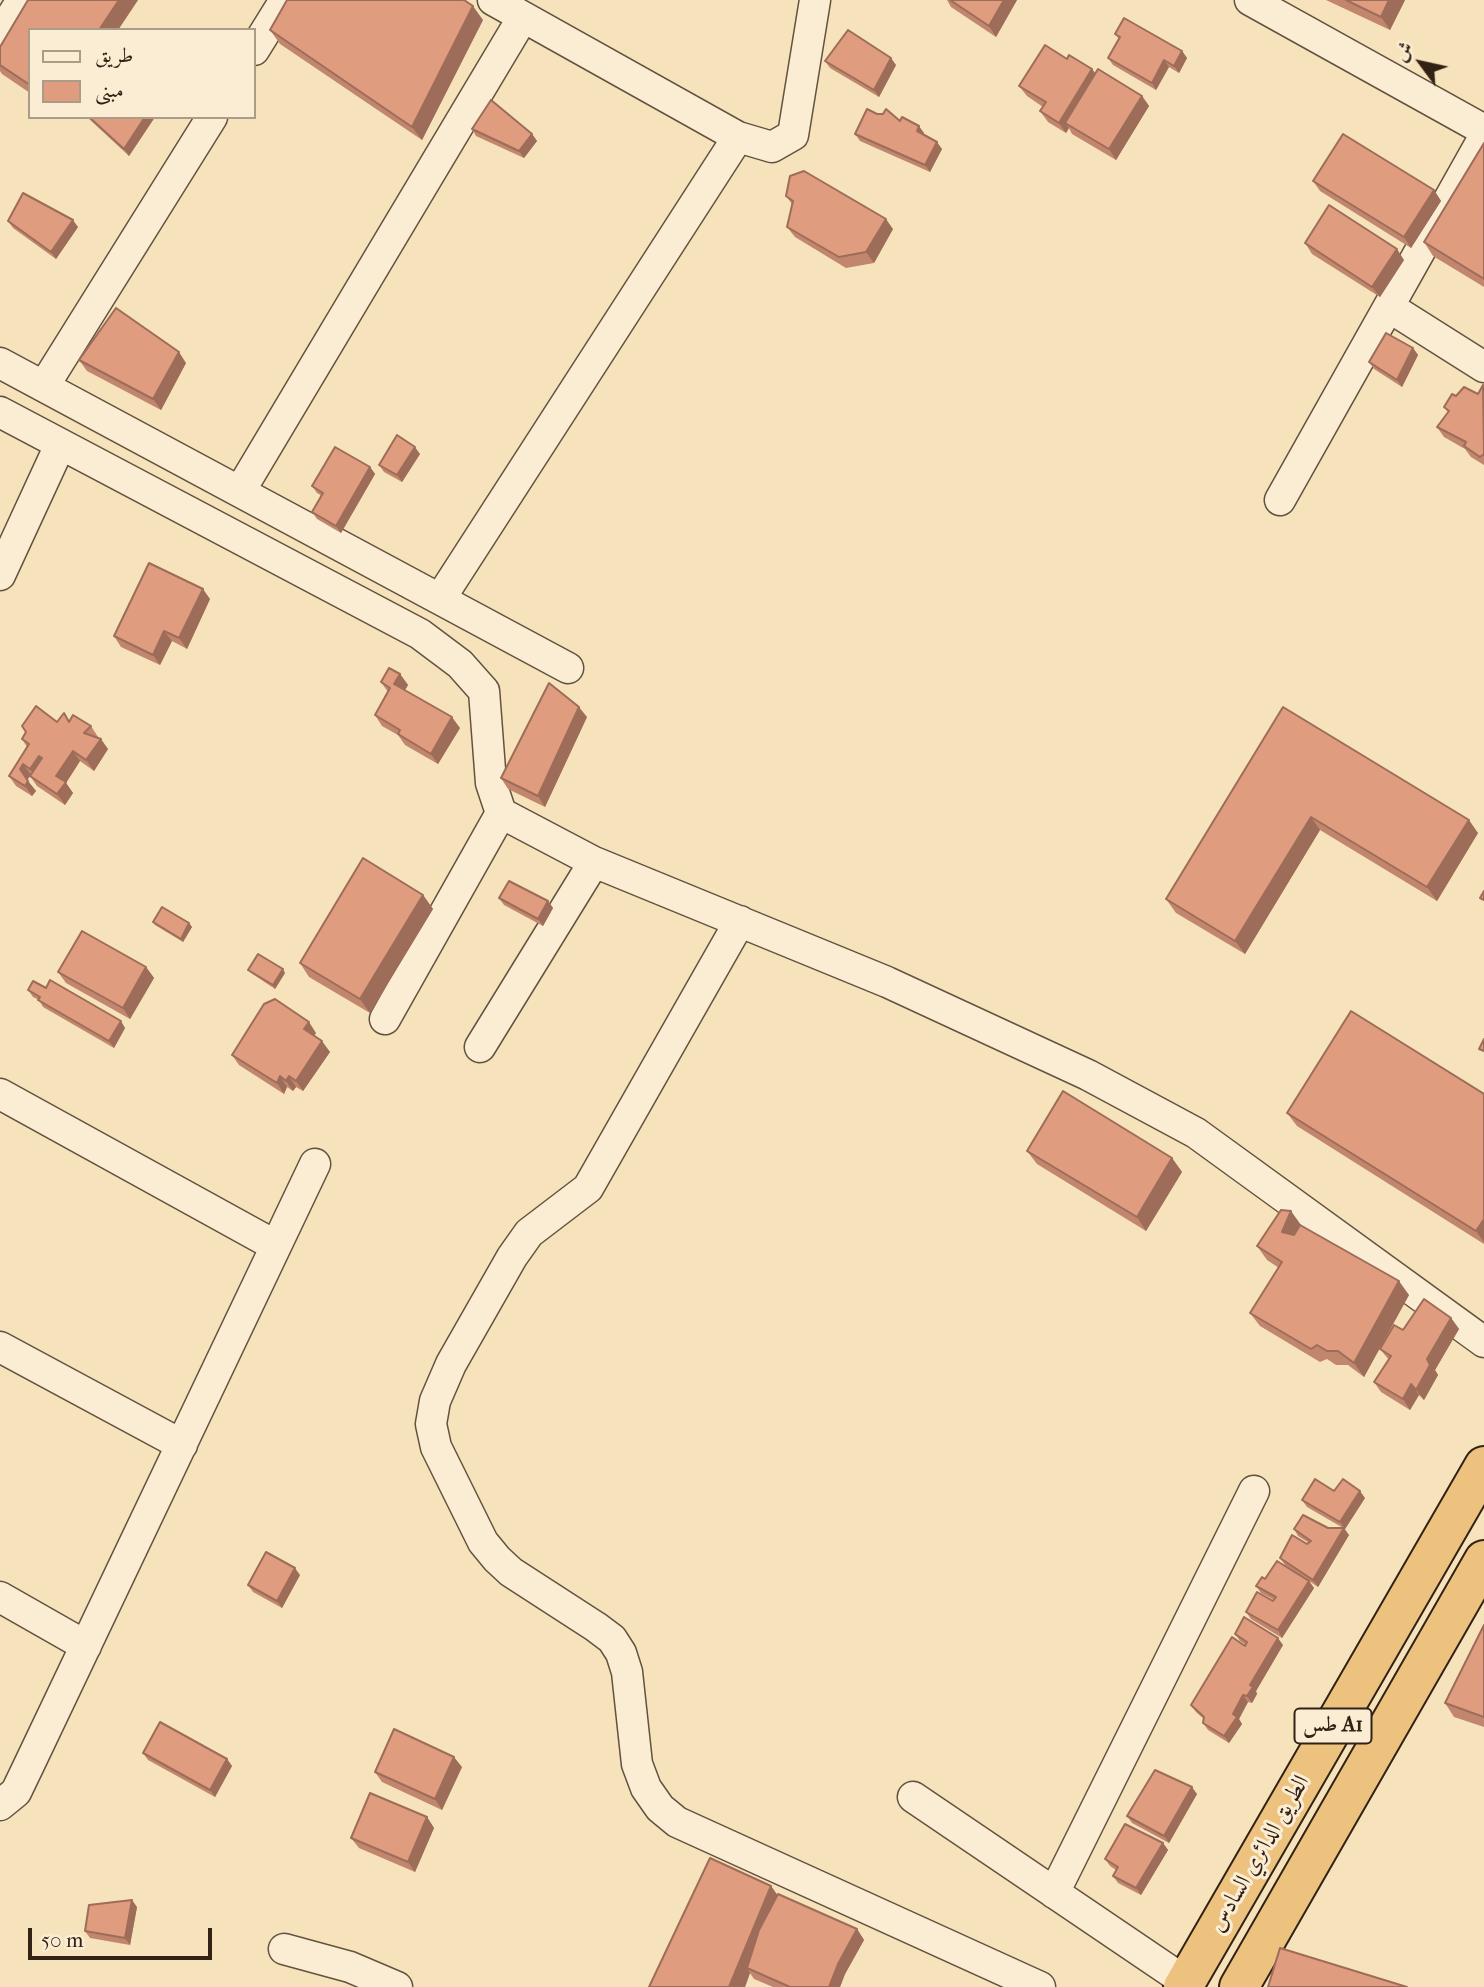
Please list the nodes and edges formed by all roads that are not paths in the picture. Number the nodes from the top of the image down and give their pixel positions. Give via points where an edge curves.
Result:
1 (22, 0) edge
2 (285, 0) edge
3 (493, 0) edge
4 (815, 0) edge
5 (1250, 0) edge
6 (523, 17) junction
7 (0, 35) edge
8 (256, 47) edge
9 (211, 119) edge
10 (1484, 130) edge
11 (738, 137) junction
12 (1484, 137) edge
13 (1389, 307) junction
14 (0, 363) edge
15 (1484, 367) edge
16 (44, 386) junction
17 (0, 412) edge
18 (60, 445) junction
19 (240, 491) junction
20 (1280, 500) dead end
21 (0, 575) edge
22 (440, 599) junction
23 (568, 668) dead end
24 (501, 813) junction
25 (594, 862) junction
26 (740, 921) junction
27 (386, 1019) dead end
28 (480, 1047) dead end
29 (0, 1094) edge
30 (315, 1164) dead end
31 (276, 1247) junction
32 (1484, 1342) edge
33 (0, 1347) edge
34 (181, 1445) junction
35 (1484, 1466) edge
36 (1254, 1491) dead end
37 (1484, 1560) edge
38 (0, 1597) edge
39 (86, 1646) junction
40 (913, 1797) dead end
41 (0, 1805) edge
42 (1054, 1893) junction
43 (284, 1950) dead end
44 (1184, 1985) edge
45 (397, 1987) edge
46 (1040, 1987) edge
47 (1239, 1987) edge

1 - 7 street
2 - 8 street
3 - 6 street
4 - 11 street via 793,135 772,147
5 - 10 street
6 - 11 street
6 - 19 street
9 - 16 street
11 - 22 street
12 - 13 street
13 - 15 street
13 - 20 street
14 - 16 street
16 - 19 street
17 - 18 street
18 - 21 street
18 - 24 street via 420,634 460,664 484,691 491,783
19 - 22 street
22 - 23 street
24 - 25 street
24 - 27 street
25 - 26 street
25 - 28 street
26 - 32 street via 1088,1074 1196,1133
26 - 46 street via 588,1188 529,1233 512,1256 435,1401 431,1424 436,1447 483,1542 497,1559 612,1639 627,1672 637,1764 660,1808 677,1822
29 - 31 street
30 - 31 street
31 - 34 street
33 - 34 street
34 - 39 street
35 - 44 highway, الطريق الدائري السادس / طس A1
36 - 42 street
37 - 47 highway, طس A1
38 - 39 street
39 - 41 street via 16,1792
40 - 42 street
42 - 44 street
43 - 45 street via 351,1967

